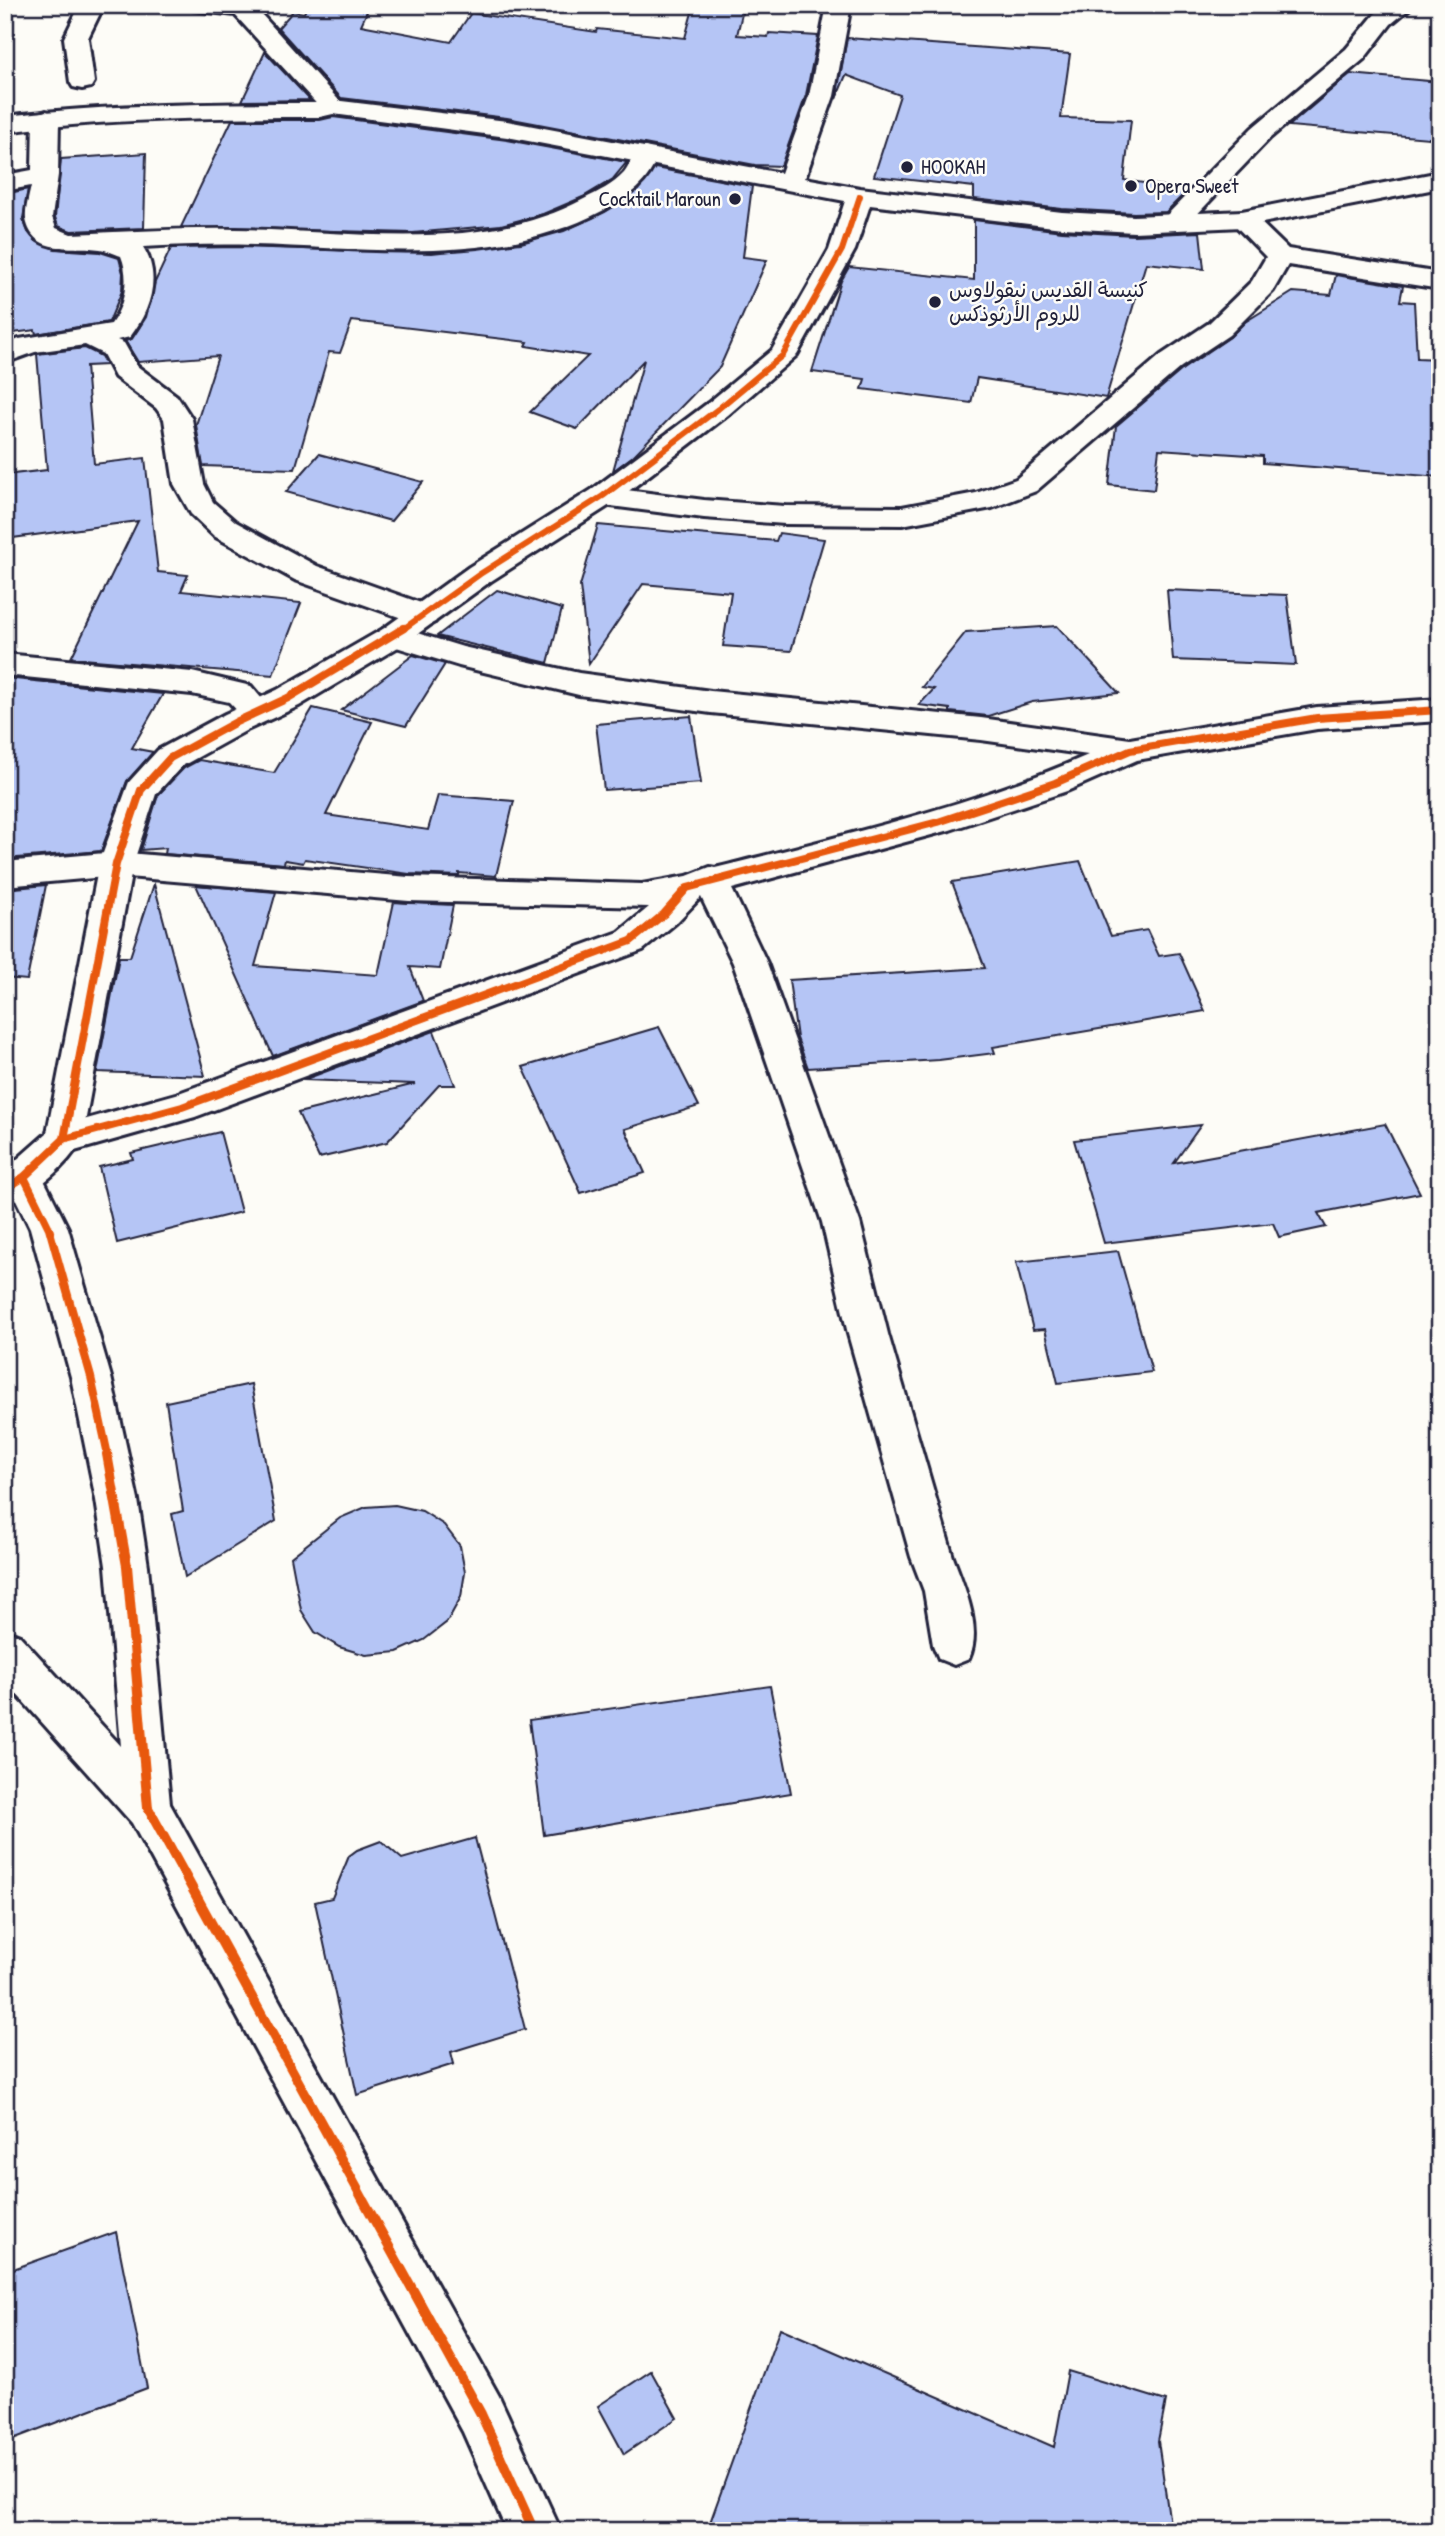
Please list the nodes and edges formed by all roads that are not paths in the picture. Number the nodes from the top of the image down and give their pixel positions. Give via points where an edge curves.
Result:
1 (92, 5) edge
2 (201, 5) edge
3 (839, 5) edge
4 (1402, 5) edge
5 (82, 82) dead end
6 (333, 107) junction
7 (46, 119) junction
8 (5, 124) edge
9 (645, 155) junction
10 (45, 175) junction
11 (1440, 180) edge
12 (5, 183) edge
13 (790, 183) junction
14 (860, 196) junction
15 (1242, 219) junction
16 (1176, 221) junction
17 (99, 241) junction
18 (1280, 256) junction
19 (1440, 281) edge
20 (89, 336) junction
21 (5, 355) edge
22 (603, 496) junction
23 (424, 615) junction
24 (394, 636) junction
25 (5, 664) edge
26 (1440, 710) edge
27 (257, 712) junction
28 (1130, 750) junction
29 (116, 864) junction
30 (5, 874) edge
31 (699, 883) junction
32 (64, 1139) junction
33 (15, 1183) edge
34 (954, 1646) dead end
35 (5, 1650) edge
36 (148, 1808) junction
37 (534, 2531) edge

1 - 5 street via 76,38
2 - 6 street via 242,8
3 - 13 street via 821,100 809,143
4 - 16 street via 1383,19 1355,54 1261,133
6 - 7 street
6 - 9 street via 507,129
7 - 8 street
7 - 10 street
9 - 13 street
9 - 17 street via 640,172 595,206 569,220 503,236 368,242 215,236
10 - 12 street
10 - 17 street via 39,217 44,232 77,244
11 - 15 street
13 - 14 street
14 - 16 street via 1062,219 1134,224
14 - 22 street via 842,250 783,355
15 - 16 street
15 - 18 street
17 - 20 street via 132,251 139,265 138,293 127,325 120,331
18 - 19 street
18 - 22 street via 1263,285 1219,329 1171,361 1026,485 982,501 902,516 785,515
20 - 21 street via 29,345
20 - 23 street via 114,349 125,371 167,402 178,419 189,484 201,506 225,529 306,573
22 - 23 street
23 - 24 street
24 - 27 street
24 - 28 street via 579,684
25 - 27 street via 192,683 240,694
26 - 28 street via 1317,718
27 - 29 street via 170,758 141,789
28 - 31 street via 1055,783 938,822
29 - 30 street
29 - 31 street via 409,890 642,896
29 - 32 street
31 - 32 street via 631,941 182,1107
31 - 34 street via 750,963 841,1222 868,1334 945,1591
32 - 33 street
33 - 36 street via 49,1228 92,1377 127,1566
35 - 36 street
36 - 37 street via 481,2414

